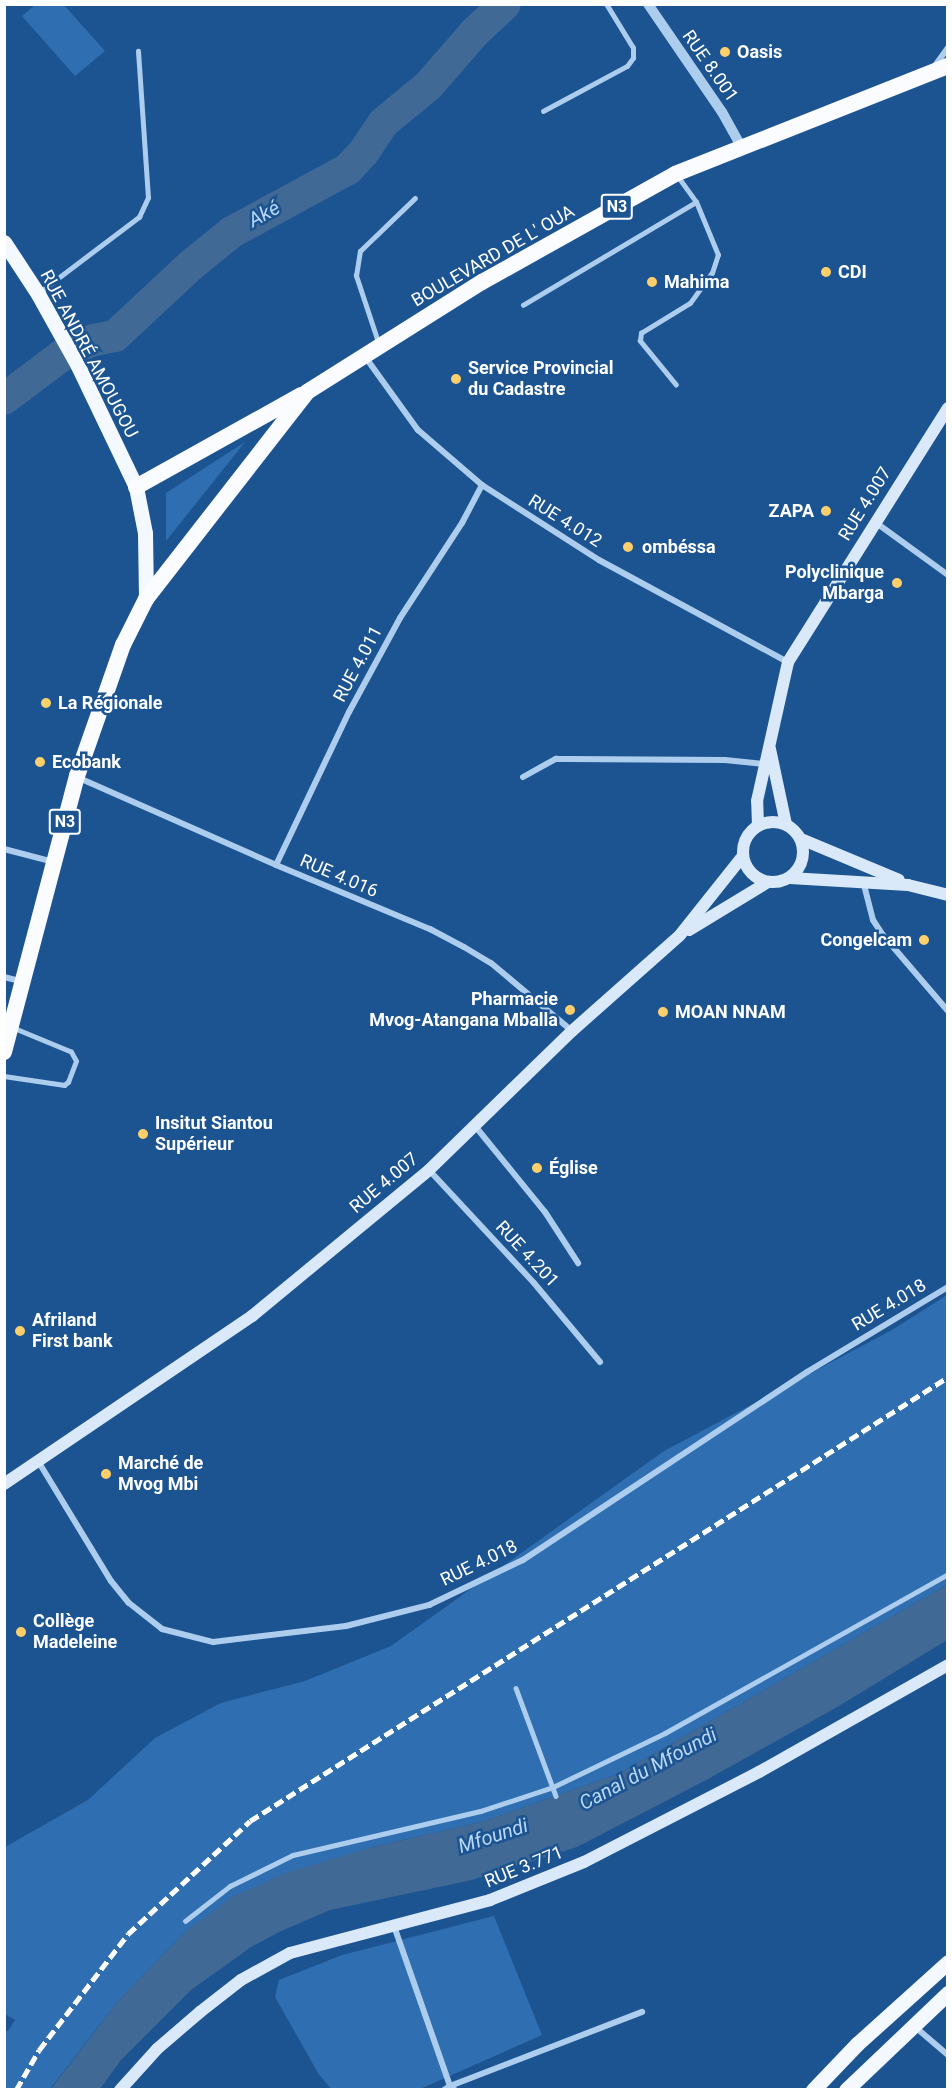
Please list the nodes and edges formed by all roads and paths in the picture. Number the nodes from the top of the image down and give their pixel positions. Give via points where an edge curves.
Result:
1 (606, 4) edge
2 (648, 4) edge
3 (948, 48) edge
4 (138, 51) dead end
5 (948, 66) edge
6 (930, 73) junction
7 (543, 111) dead end
8 (742, 148) junction
9 (675, 174) junction
10 (415, 198) dead end
11 (696, 202) junction
12 (4, 242) edge
13 (38, 294) junction
14 (523, 305) dead end
15 (380, 346) junction
16 (364, 356) junction
17 (676, 385) dead end
18 (307, 392) junction
19 (948, 408) edge
20 (482, 485) junction
21 (136, 487) junction
22 (874, 522) junction
23 (948, 575) edge
24 (146, 599) junction
25 (788, 662) junction
26 (770, 749) junction
27 (765, 764) junction
28 (77, 776) junction
29 (523, 777) dead end
30 (786, 824) junction
31 (758, 825) junction
32 (801, 839) junction
33 (4, 849) edge
34 (742, 857) junction
35 (54, 862) junction
36 (276, 865) junction
37 (790, 878) junction
38 (863, 881) junction
39 (768, 882) junction
40 (908, 885) junction
41 (948, 895) edge
42 (680, 935) junction
43 (4, 977) edge
44 (24, 982) junction
45 (948, 1011) edge
46 (11, 1027) junction
47 (572, 1031) junction
48 (4, 1052) edge
49 (4, 1076) edge
50 (475, 1125) junction
51 (429, 1170) junction
52 (578, 1263) dead end
53 (948, 1287) edge
54 (600, 1362) dead end
55 (38, 1461) junction
56 (4, 1484) edge
57 (948, 1574) edge
58 (948, 1665) edge
59 (516, 1688) dead end
60 (553, 1787) junction
61 (556, 1796) dead end
62 (185, 1921) dead end
63 (394, 1926) junction
64 (948, 1962) edge
65 (948, 1994) edge
66 (642, 2012) dead end
67 (913, 2025) junction
68 (948, 2055) edge
69 (450, 2088) edge
70 (847, 2089) edge
71 (120, 2090) edge
72 (813, 2090) edge

1 - 7 lane via 633,48 633,58 627,66
2 - 8 street, RUE 8.001
3 - 6 street
4 - 13 lane via 148,198 139,217
5 - 6 highway, BOULEVARD DE L' OUA / N3
6 - 8 highway, BOULEVARD DE L' OUA / N3
8 - 9 highway, BOULEVARD DE L' OUA / N3
9 - 11 lane
9 - 15 highway, BOULEVARD DE L' OUA / N3 via 482,282
10 - 15 lane via 360,251 356,276
11 - 14 lane
11 - 17 lane via 718,255 712,273 690,303 644,330 640,341
12 - 13 main road, RUE ANDRÉ AMOUGOU
13 - 21 main road, RUE ANDRÉ AMOUGOU via 78,366
15 - 16 highway, BOULEVARD DE L' OUA / N3
16 - 18 highway, BOULEVARD DE L' OUA / N3
16 - 20 street, RUE 4.012 via 418,430
18 - 21 highway
18 - 24 highway, BOULEVARD DE L' OUA / N3
19 - 22 main road, RUE 4.007
20 - 25 street, RUE 4.012 via 599,560
20 - 36 street, RUE 4.011 via 394,628
21 - 24 main road via 145,533
22 - 23 street
22 - 25 main road, RUE 4.007
24 - 28 highway, N3 via 123,645
25 - 26 main road, RUE 4.007
26 - 27 main road, RUE 4.007
26 - 30 main road
27 - 29 street via 563,759
27 - 31 main road, RUE 4.007 via 756,809
28 - 35 highway, N3
28 - 36 street, RUE 4.016
30 - 31 main road
30 - 32 main road
31 - 34 main road via 745,838
32 - 37 main road via 802,860
32 - 40 main road
33 - 35 street
34 - 39 main road via 751,874
34 - 42 main road, RUE 4.007
35 - 44 highway, N3
36 - 47 street, RUE 4.016 via 464,947 499,969
37 - 38 main road
37 - 39 main road
38 - 40 main road
38 - 45 street via 873,920 882,934
39 - 42 main road
40 - 41 main road
42 - 47 main road, RUE 4.007
43 - 44 street
44 - 46 highway, N3
46 - 48 highway, N3
46 - 49 lane via 71,1052 76,1061 64,1085
47 - 50 main road, RUE 4.007
50 - 51 main road, RUE 4.007
50 - 52 street via 545,1212
51 - 54 street, RUE 4.201 via 534,1283
51 - 55 main road, RUE 4.007 via 252,1316
53 - 55 street, RUE 4.018 via 807,1372 523,1560 429,1605 346,1626 213,1642 162,1629 111,1581
55 - 56 main road, RUE 4.007
57 - 60 lane via 665,1733
58 - 63 main road, RUE 3.771 via 759,1772 584,1862 490,1900
59 - 60 lane
60 - 61 lane
60 - 62 lane via 481,1812 293,1855 231,1886
63 - 69 street
63 - 71 main road, RUE 3.771 via 290,1953 241,1980 157,2049
64 - 72 main road via 857,2044
65 - 67 main road
66 - 69 street
67 - 68 street
67 - 70 main road

